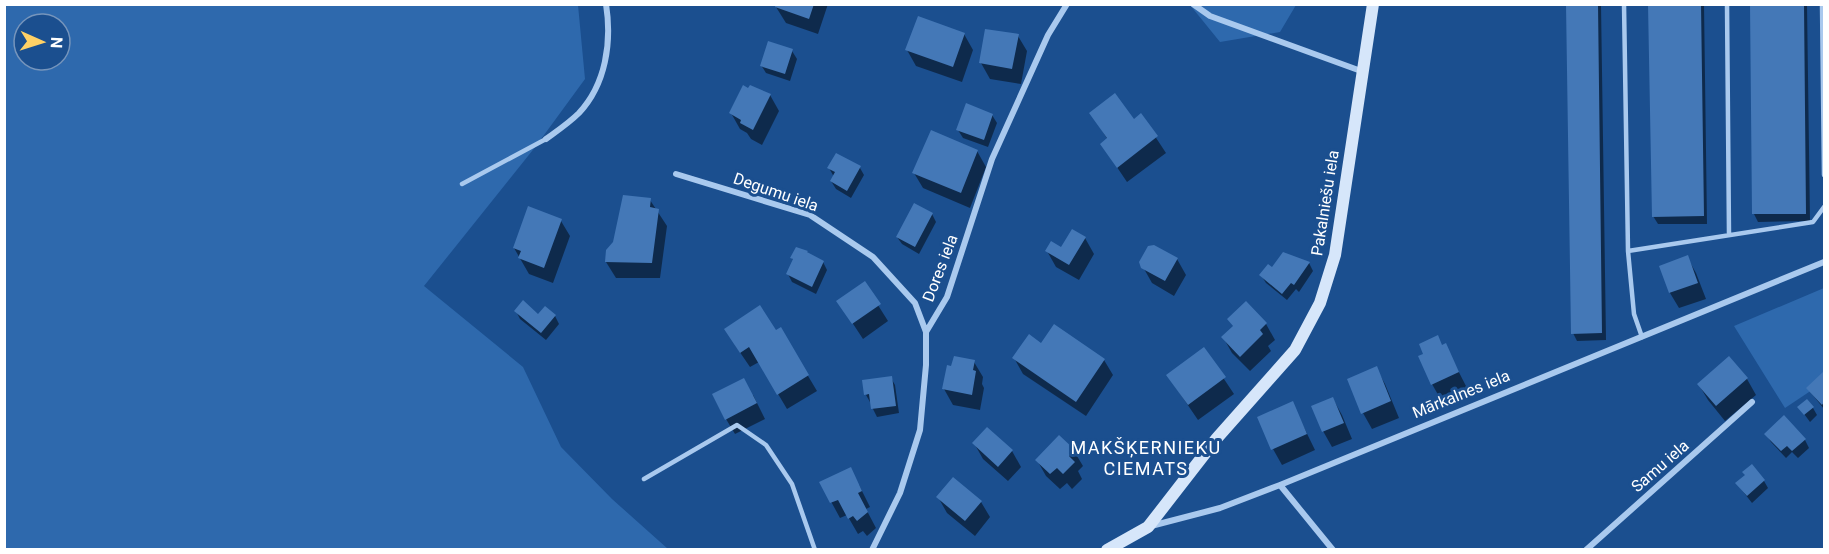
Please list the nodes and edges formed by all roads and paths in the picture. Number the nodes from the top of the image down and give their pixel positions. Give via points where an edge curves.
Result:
1 (606, 4) edge
2 (1067, 4) edge
3 (1193, 4) edge
4 (1373, 4) edge
5 (1624, 4) edge
6 (1727, 4) edge
7 (1822, 4) edge
8 (1361, 70) junction
9 (546, 139) joint
10 (676, 174) dead end
11 (1824, 175) edge
12 (462, 184) dead end
13 (1824, 207) edge
14 (1729, 236) junction
15 (1628, 251) junction
16 (1824, 262) edge
17 (926, 332) junction
18 (1642, 337) junction
19 (1752, 402) dead end
20 (644, 479) dead end
21 (1280, 485) junction
22 (1148, 527) junction
23 (815, 549) edge
24 (872, 549) edge
25 (1107, 549) edge
26 (1333, 549) edge
27 (1586, 549) edge

1 - 9 street via 609,19 604,69 579,113
2 - 17 street, Dores iela via 1048,35 992,159 947,297
3 - 8 street via 1210,16
4 - 8 street, Pakalniešu iela
5 - 15 lane
6 - 14 lane
7 - 11 lane
8 - 22 street, Pakalniešu iela via 1335,255 1320,303 1295,350 1217,438
9 - 12 lane
10 - 17 street, Degumu iela via 810,215 873,257 915,303
13 - 14 lane via 1813,222
14 - 15 lane
15 - 18 lane via 1634,314
16 - 18 street, Mārkalnes iela
17 - 24 street via 920,430 900,493
18 - 21 street, Mārkalnes iela
19 - 27 street, Samu iela
20 - 23 lane via 737,425 765,445 792,484
21 - 22 street, Mārkalnes iela via 1220,508
21 - 26 street
22 - 25 street, Mārkalnes iela

